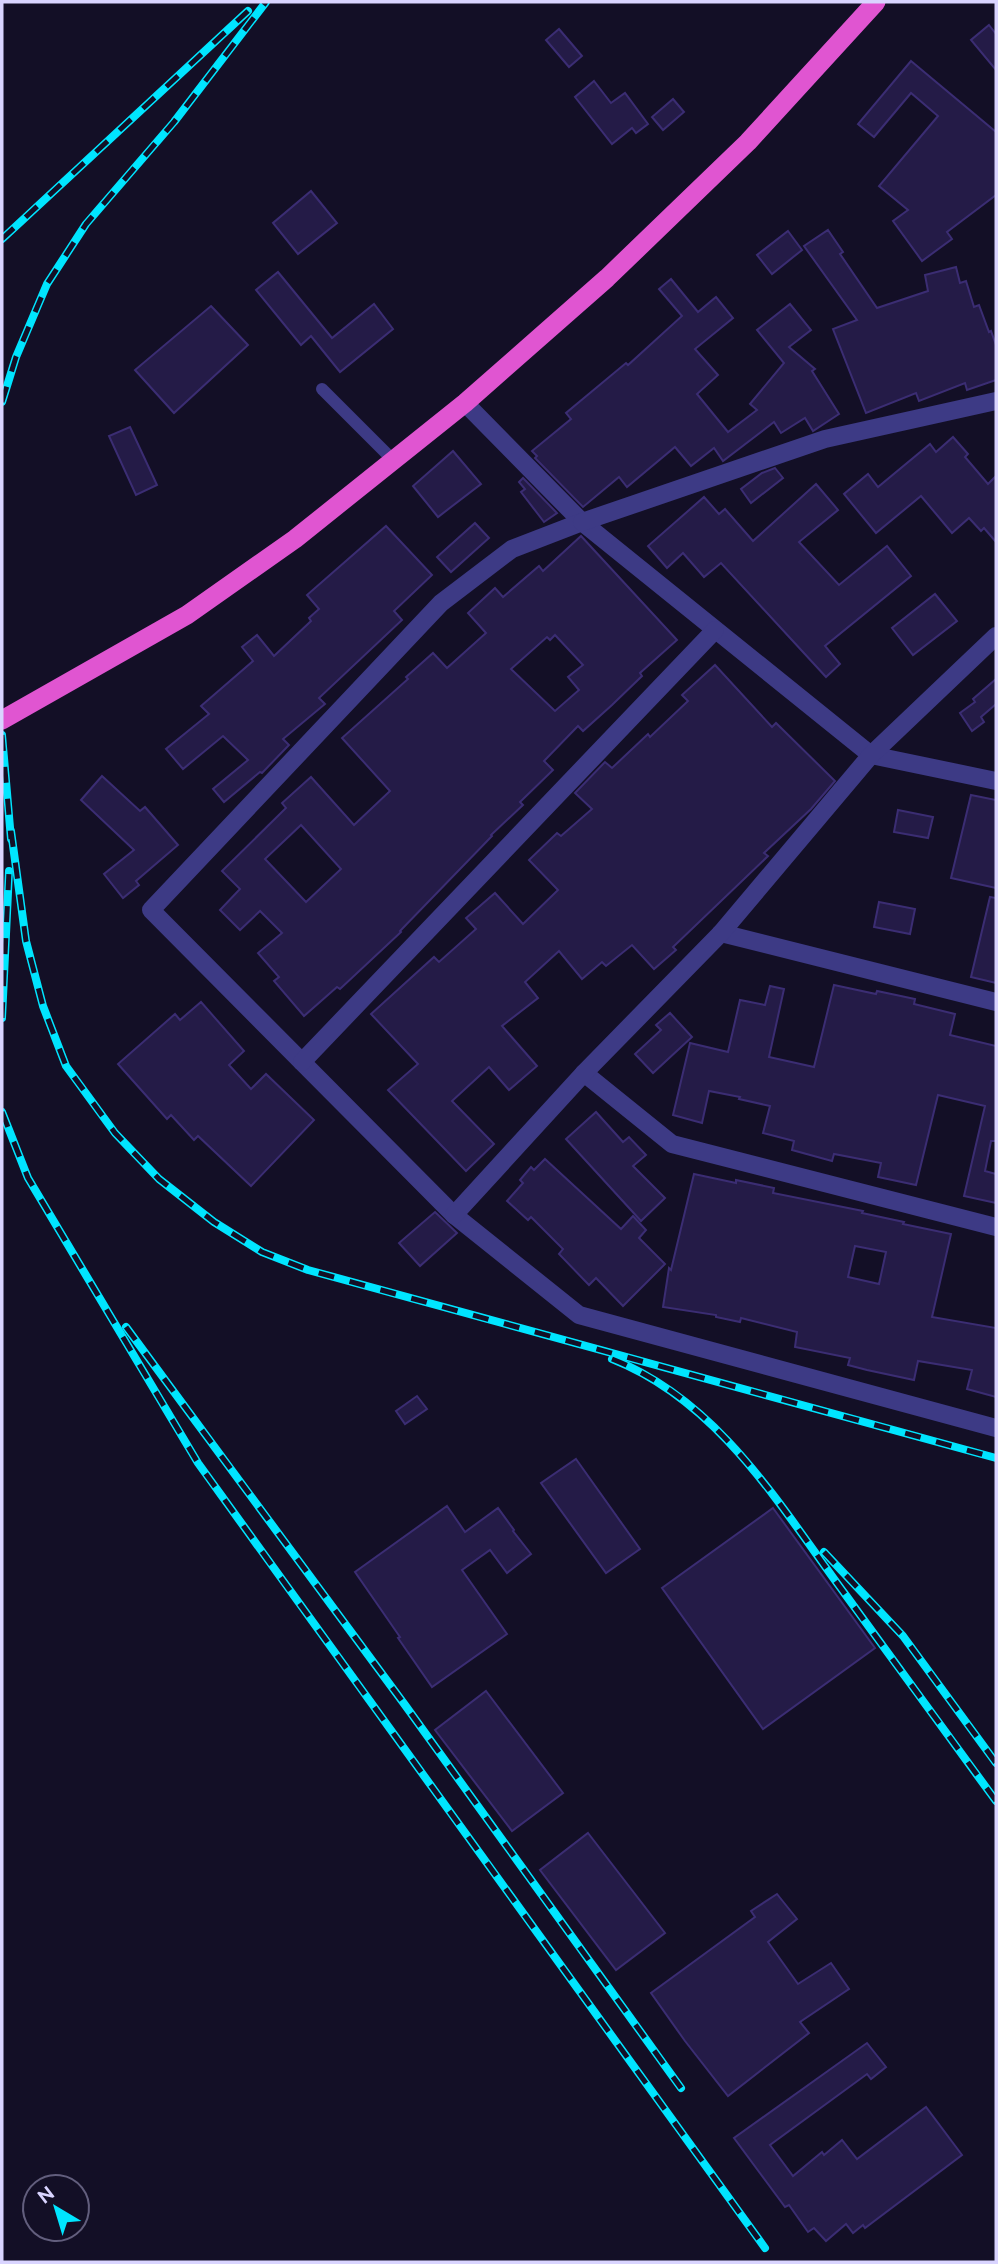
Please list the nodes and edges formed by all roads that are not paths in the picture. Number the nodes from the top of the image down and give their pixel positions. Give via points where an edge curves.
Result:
1 (876, 2) edge
2 (322, 389) dead end
3 (996, 401) edge
4 (465, 403) junction
5 (393, 460) junction
6 (582, 522) junction
7 (715, 629) junction
8 (996, 636) edge
9 (2, 720) edge
10 (871, 755) junction
11 (996, 781) edge
12 (721, 933) junction
13 (996, 1002) edge
14 (302, 1062) junction
15 (584, 1073) junction
16 (454, 1215) junction
17 (996, 1227) edge
18 (996, 1428) edge

1 - 4 highway via 748,142 607,278
2 - 5 lane
3 - 6 street via 825,439
4 - 5 highway
4 - 6 street
5 - 9 highway via 295,540 187,615
6 - 7 street
6 - 14 street via 512,549 441,603 151,910
7 - 10 street
7 - 14 street
8 - 10 street
10 - 11 street
10 - 12 street
12 - 13 street
12 - 15 street
14 - 16 street
15 - 16 street
15 - 17 street via 672,1144
16 - 18 street via 579,1315

